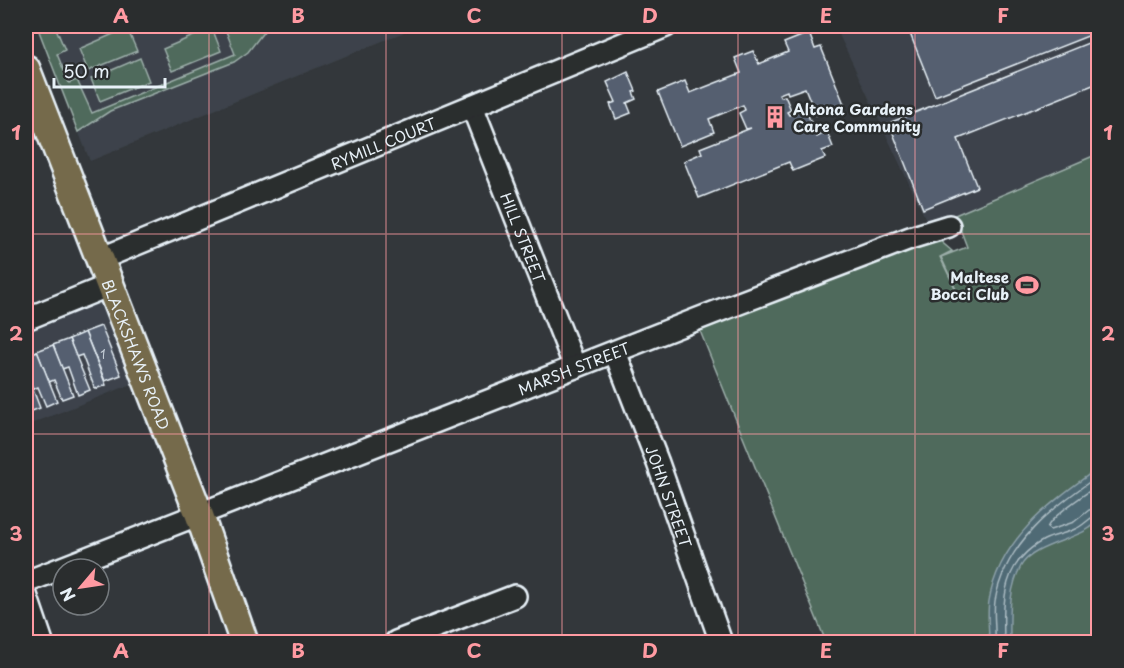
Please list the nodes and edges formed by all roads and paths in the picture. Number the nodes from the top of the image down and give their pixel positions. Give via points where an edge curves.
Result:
1 (666, 26) edge
2 (26, 69) edge
3 (472, 106) junction
4 (949, 226) dead end
5 (100, 259) junction
6 (110, 285) junction
7 (26, 319) edge
8 (615, 352) junction
9 (574, 367) junction
10 (199, 514) junction
11 (26, 582) edge
12 (26, 595) edge
13 (515, 596) dead end
14 (42, 642) edge
15 (244, 642) edge
16 (396, 642) edge
17 (721, 642) edge

1 - 3 street, RYMILL COURT
2 - 5 main road, BLACKSHAWS ROAD
3 - 5 street, RYMILL COURT
3 - 9 street, HILL STREET
4 - 8 street, MARSH STREET
5 - 6 main road, BLACKSHAWS ROAD
6 - 7 street
6 - 10 main road, BLACKSHAWS ROAD
8 - 9 street, MARSH STREET
8 - 17 street, JOHN STREET
9 - 10 street, MARSH STREET
10 - 11 street, MARSH STREET
10 - 15 main road, BLACKSHAWS ROAD
12 - 14 street
13 - 16 street

